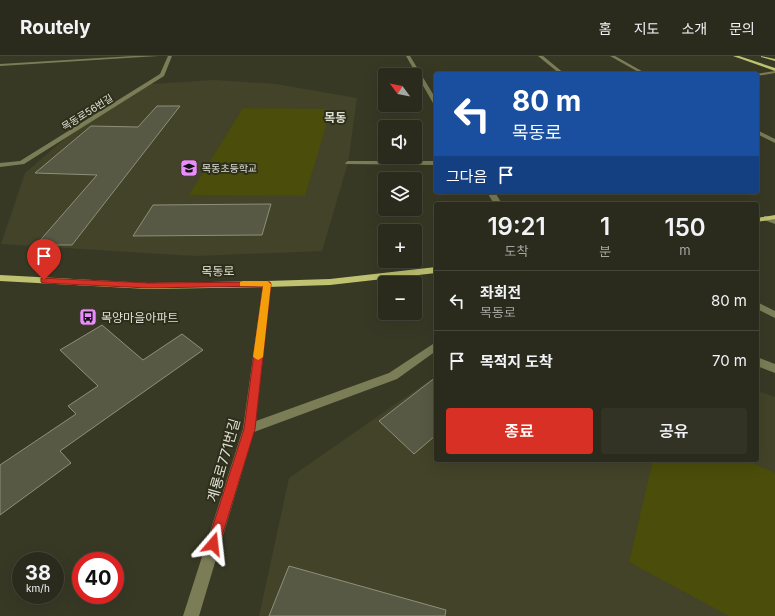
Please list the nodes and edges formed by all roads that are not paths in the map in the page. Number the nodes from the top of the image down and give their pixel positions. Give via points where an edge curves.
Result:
1 (156, 56) edge
2 (170, 56) edge
3 (408, 56) edge
4 (540, 56) edge
5 (612, 56) edge
6 (735, 56) edge
7 (763, 56) edge
8 (92, 58) edge
9 (775, 60) edge
10 (0, 65) edge
11 (775, 71) edge
12 (560, 72) edge
13 (641, 72) edge
14 (759, 75) edge
15 (434, 99) edge
16 (759, 133) edge
17 (775, 141) edge
18 (348, 163) dead end
19 (434, 163) edge
20 (0, 165) edge
21 (771, 217) edge
22 (759, 220) edge
23 (775, 222) edge
24 (434, 270) edge
25 (0, 278) edge
26 (267, 284) junction
27 (759, 307) edge
28 (775, 316) edge
29 (434, 347) edge
30 (759, 362) edge
31 (775, 369) edge
32 (249, 429) junction
33 (191, 616) edge

1 - 8 street
2 - 20 street, 목동로56번길 via 162,75 22,163
3 - 15 street
4 - 12 street
5 - 13 street
6 - 11 main road
7 - 9 main road
8 - 10 street
11 - 14 street
16 - 17 street
18 - 19 street
21 - 22 main road
21 - 23 street
24 - 26 main road, 목동로 via 330,282
25 - 26 main road, 목동로 via 148,286
26 - 32 street, 계룡로771번길
27 - 28 street
29 - 32 street via 393,376
30 - 31 street
32 - 33 street, 계룡로771번길

